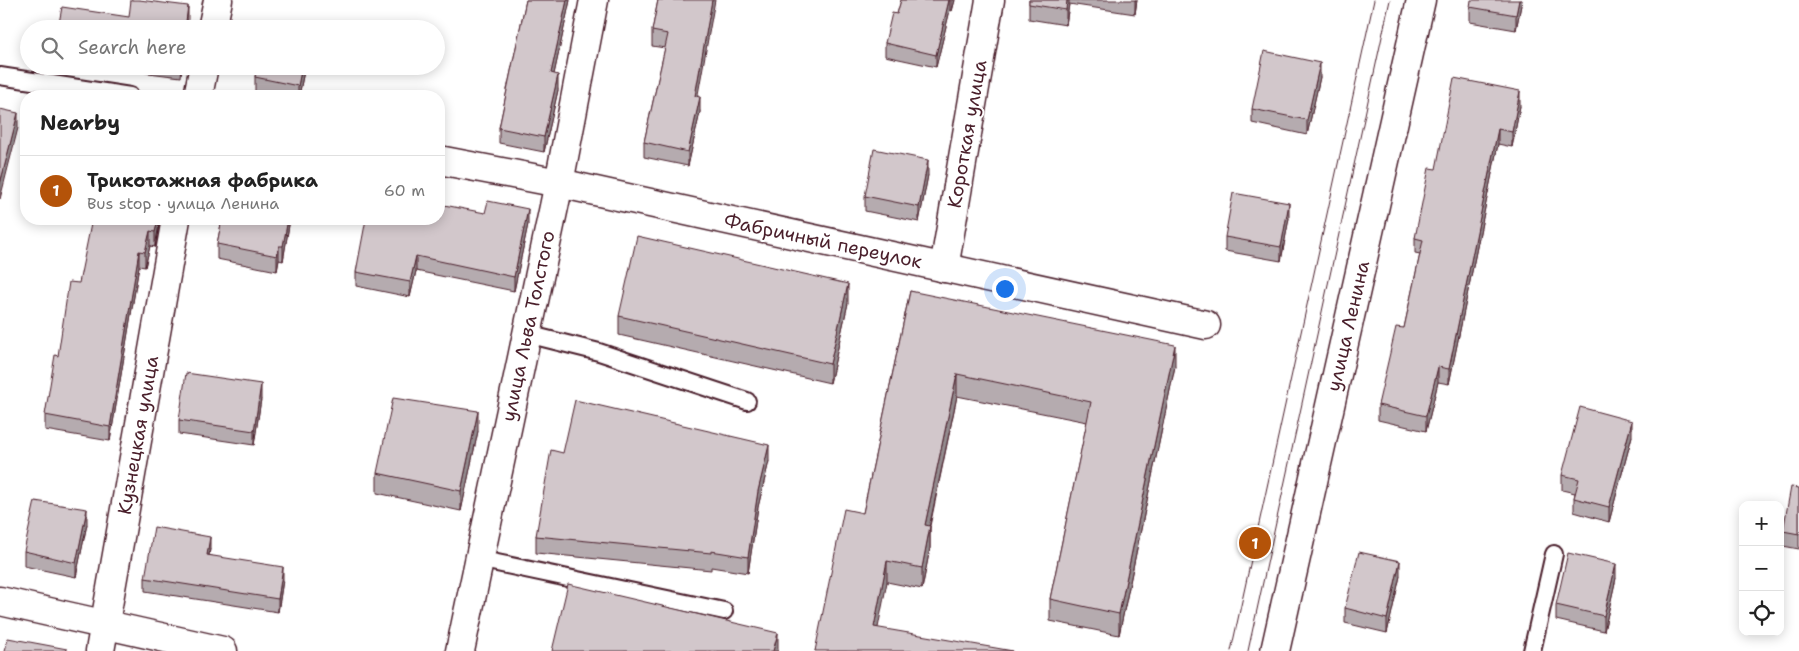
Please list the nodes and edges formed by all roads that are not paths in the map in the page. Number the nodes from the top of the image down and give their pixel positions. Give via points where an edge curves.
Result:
1 (218, 0) edge
2 (594, 0) edge
3 (990, 0) edge
4 (1420, 0) edge
5 (214, 20) edge
6 (202, 75) edge
7 (0, 76) edge
8 (91, 90) edge
9 (199, 90) edge
10 (445, 161) edge
11 (558, 183) junction
12 (175, 225) edge
13 (944, 268) junction
14 (1206, 325) dead end
15 (527, 334) junction
16 (747, 402) dead end
17 (1554, 554) dead end
18 (478, 559) junction
19 (0, 602) edge
20 (724, 611) dead end
21 (102, 638) edge
22 (223, 651) edge
23 (460, 651) edge
24 (1275, 651) edge
25 (1532, 651) edge

1 - 5 street
2 - 11 street, улица Льва Толстого
3 - 13 street, Короткая улица
4 - 24 street, улица Ленина
6 - 9 street
7 - 8 lane
10 - 11 street, Фабричный переулок
11 - 13 street, Фабричный переулок
11 - 15 street, улица Льва Толстого
12 - 21 street, Кузнецкая улица
13 - 14 street, Фабричный переулок
15 - 16 lane via 599,352
15 - 18 street, улица Льва Толстого
17 - 25 lane
18 - 20 lane
18 - 23 street, улица Льва Толстого
19 - 21 street
21 - 22 street

